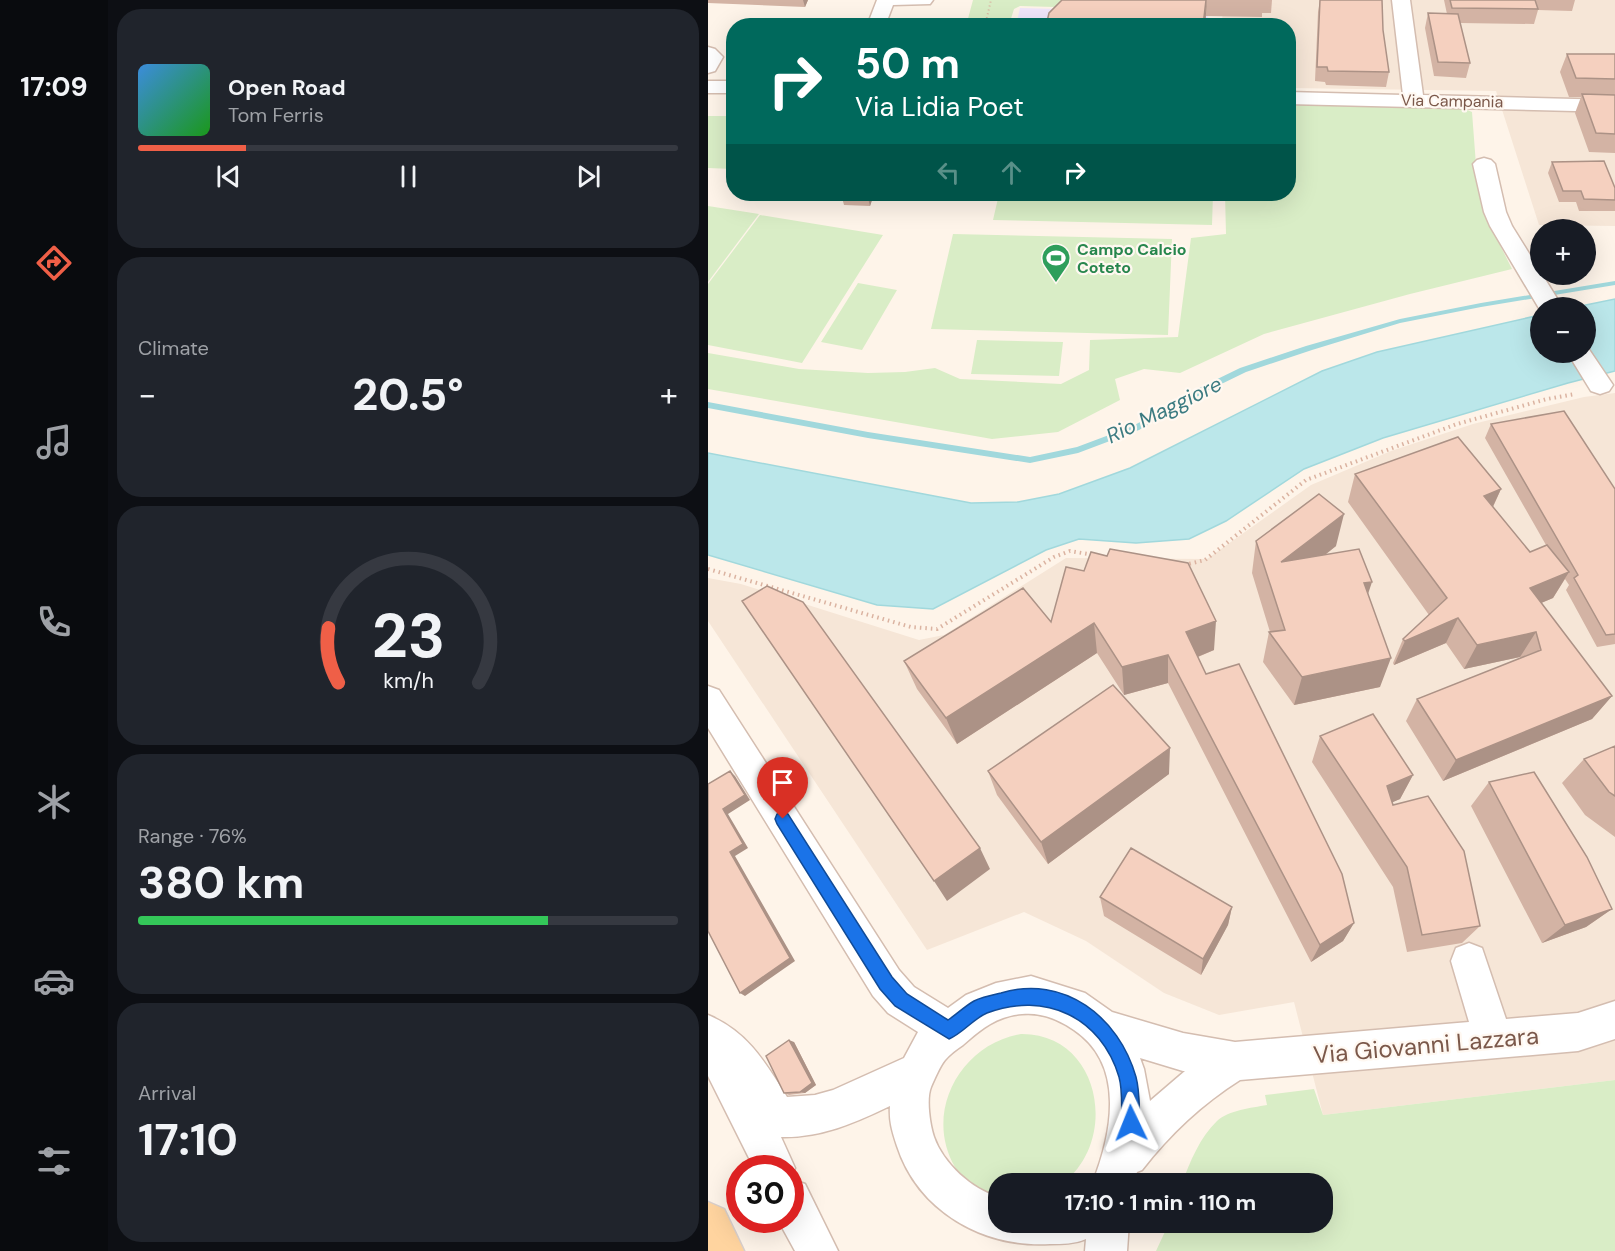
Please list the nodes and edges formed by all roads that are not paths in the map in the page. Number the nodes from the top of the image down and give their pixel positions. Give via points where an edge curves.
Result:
1 (924, 0) edge
2 (1401, 0) edge
3 (879, 18) edge
4 (708, 53) edge
5 (708, 67) edge
6 (726, 85) edge
7 (708, 87) edge
8 (1296, 98) edge
9 (1414, 100) junction
10 (1615, 106) edge
11 (1484, 164) dead end
12 (1544, 297) edge
13 (1587, 363) edge
14 (1600, 385) dead end
15 (708, 699) edge
16 (1468, 961) edge
17 (1615, 1020) edge
18 (1101, 1028) junction
19 (949, 1030) junction
20 (708, 1036) edge
21 (1493, 1038) junction
22 (1235, 1061) junction
23 (920, 1071) junction
24 (768, 1155) edge
25 (1117, 1173) edge
26 (1117, 1173) edge
27 (708, 1225) edge
28 (804, 1226) edge
29 (1058, 1233) edge
30 (1107, 1233) edge
31 (1024, 1247) edge
32 (721, 1251) edge
33 (817, 1251) edge
34 (1106, 1251) edge

1 - 3 street via 886,0
2 - 9 street
4 - 5 street via 714,57
6 - 7 street
8 - 9 street, Via Campania
9 - 10 street, Via Campania
11 - 12 street via 1495,212
13 - 14 street
15 - 19 street via 886,983 901,1000
16 - 21 street
17 - 21 street, Via Giovanni Lazzara via 1578,1032
18 - 19 street via 1072,1006 1036,996 1008,998 981,1007
18 - 22 street, Via Giovanni Lazzara via 1183,1052
18 - 25 street via 1122,1061 1128,1080 1131,1123
19 - 23 street
20 - 23 street via 744,1064 776,1117 821,1115 849,1106
20 - 24 street
21 - 22 street, Via Giovanni Lazzara
22 - 26 street, Via Giovanni Lazzara via 1182,1096 1150,1127
23 - 31 street via 910,1104 908,1139 922,1189 941,1216 968,1235 991,1243
27 - 32 main road
28 - 33 street
29 - 31 street
30 - 34 street

